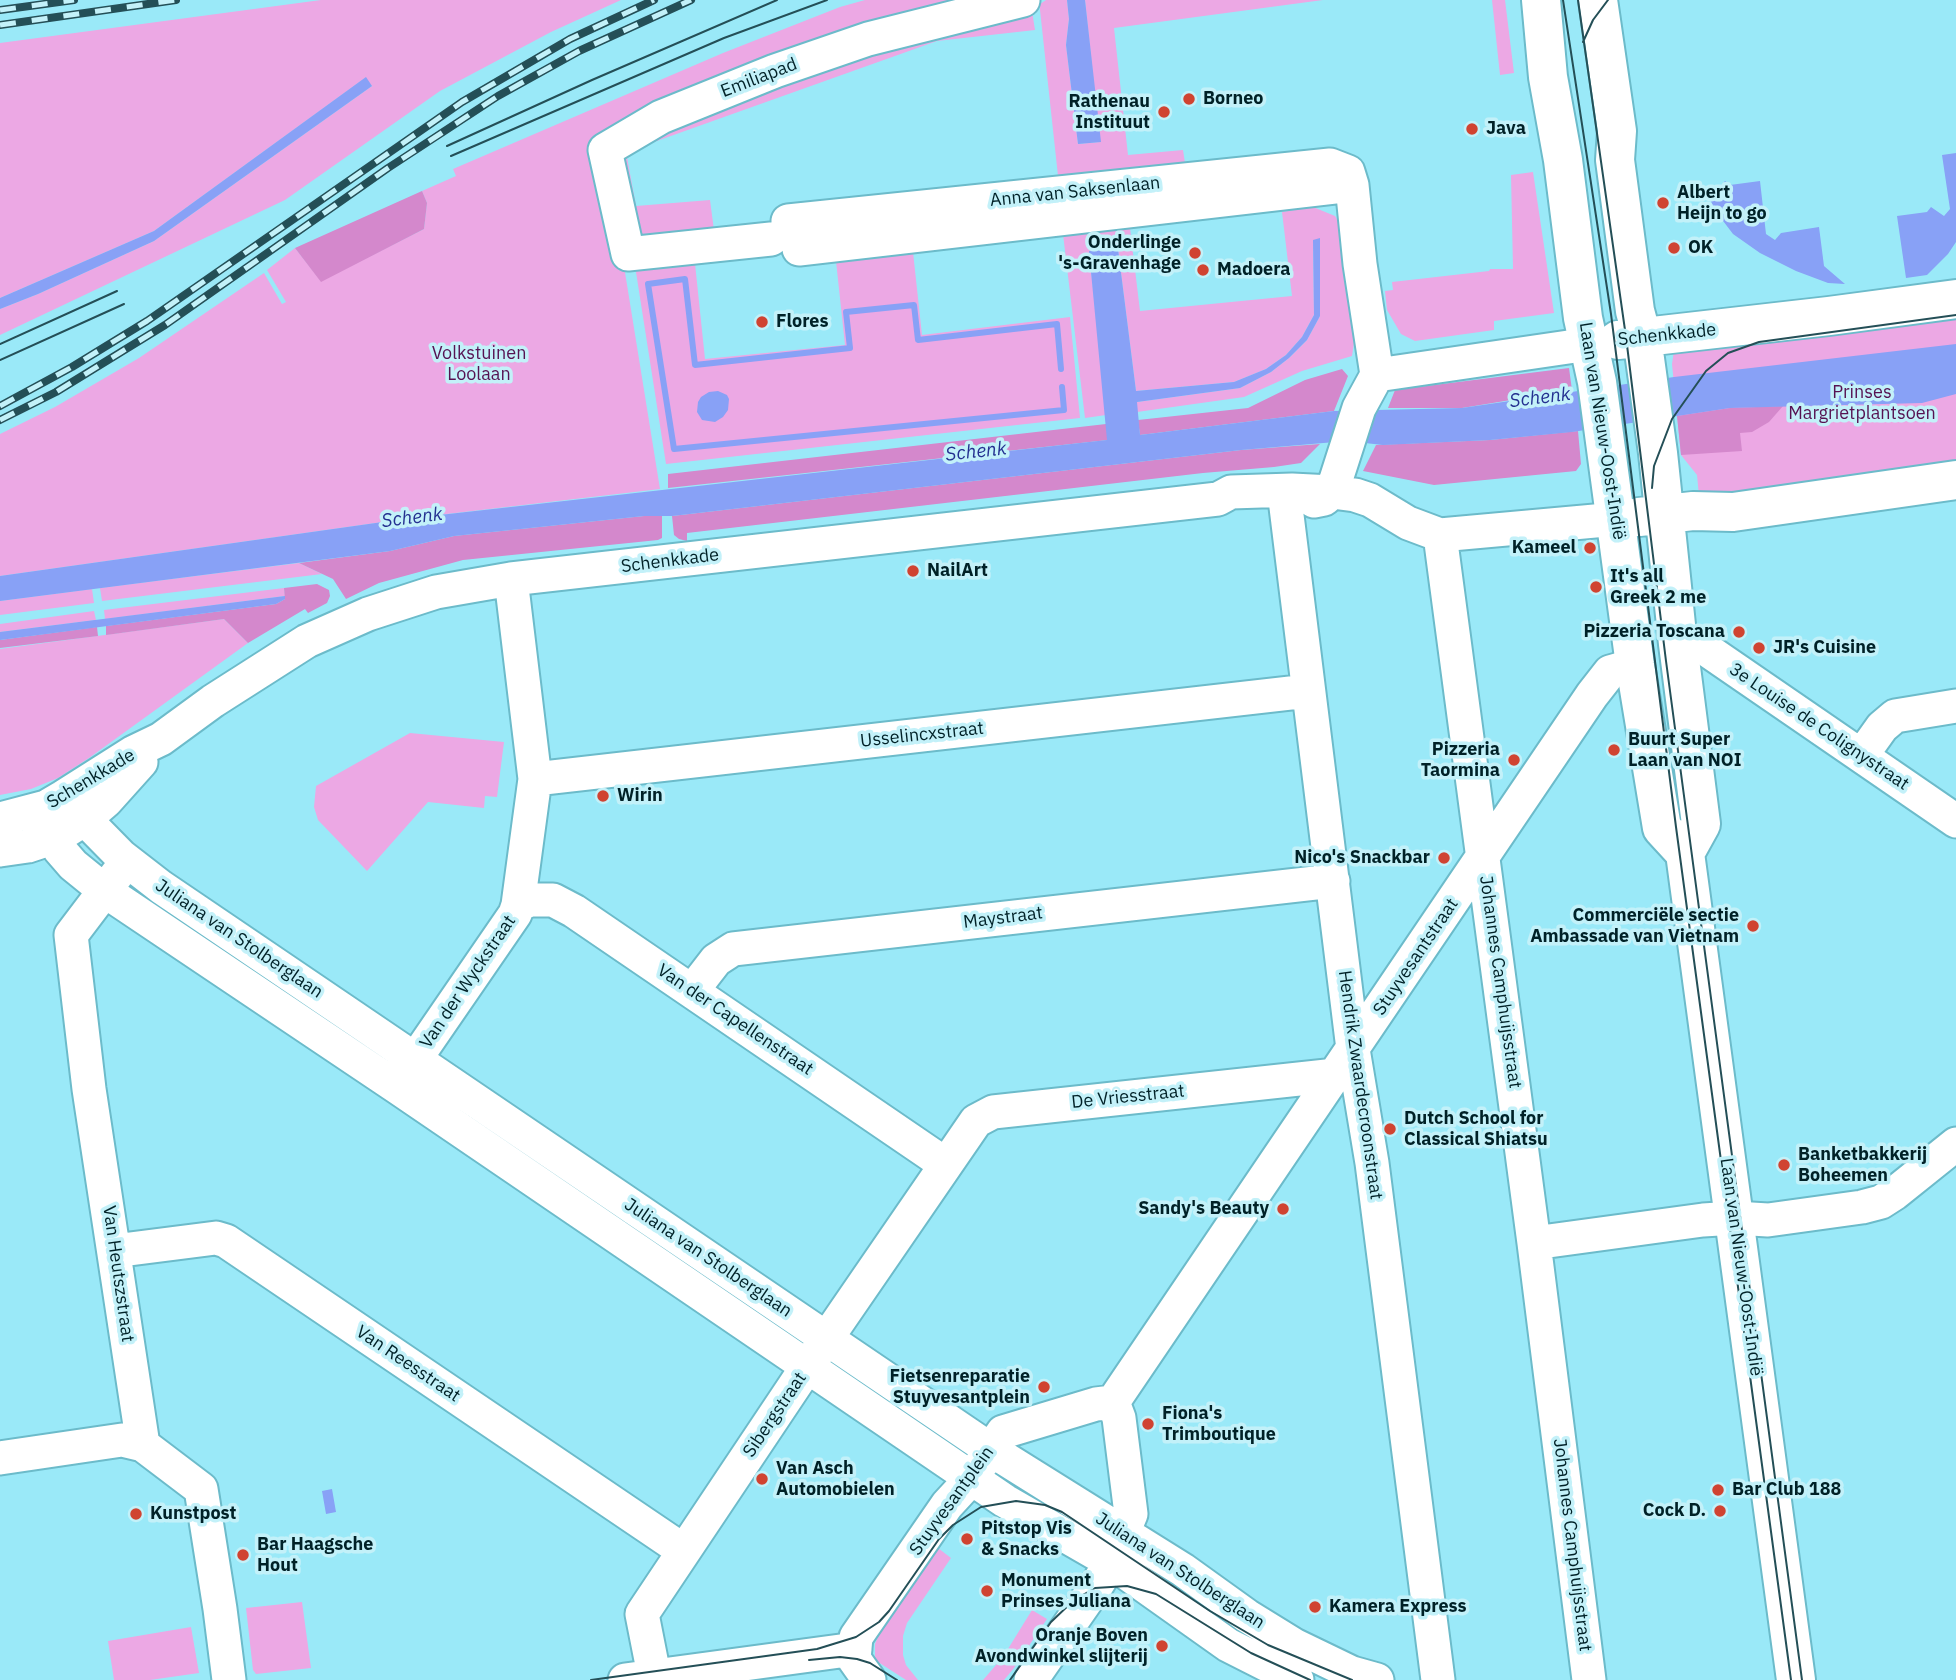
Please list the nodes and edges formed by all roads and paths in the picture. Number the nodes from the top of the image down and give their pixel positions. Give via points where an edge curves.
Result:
1 (1023, 0) edge
2 (1541, 0) edge
3 (1598, 0) edge
4 (1606, 0) edge
5 (628, 254) joint
6 (1956, 299) edge
7 (1642, 337) junction
8 (1588, 344) junction
9 (1377, 375) junction
10 (1956, 480) edge
11 (1332, 492) junction
12 (1285, 498) junction
13 (1664, 514) junction
14 (1617, 519) junction
15 (1440, 535) junction
16 (511, 579) junction
17 (1678, 644) junction
18 (1635, 665) junction
19 (1308, 691) junction
20 (1956, 706) edge
21 (1862, 755) junction
22 (536, 779) junction
23 (1956, 821) edge
24 (37, 824) edge
25 (1685, 853) junction
26 (121, 856) junction
27 (1483, 856) junction
28 (1333, 881) junction
29 (105, 891) junction
30 (518, 905) junction
31 (692, 991) junction
32 (415, 1059) junction
33 (1344, 1062) junction
34 (397, 1087) junction
35 (1956, 1144) edge
36 (945, 1164) junction
37 (1735, 1218) junction
38 (1534, 1243) junction
39 (114, 1251) junction
40 (826, 1338) junction
41 (807, 1367) junction
42 (1114, 1402) junction
43 (143, 1445) junction
44 (990, 1450) junction
45 (0, 1458) edge
46 (971, 1479) junction
47 (1117, 1547) junction
48 (684, 1551) junction
49 (855, 1649) junction
50 (645, 1679) edge
51 (229, 1680) edge
52 (869, 1680) edge
53 (1031, 1680) edge
54 (1297, 1680) edge
55 (1377, 1680) edge
56 (1438, 1680) edge
57 (1589, 1680) edge
58 (1796, 1680) edge

1 - 5 street, Emiliapad via 868,39 775,71 661,117 605,150
2 - 8 main road, Laan van Nieuw-Oost-Indië
3 - 4 street
3 - 7 main road via 1617,131 1615,160
5 - 9 street, Anna van Saksenlaan via 1352,185
6 - 7 main road, Schenkkade
7 - 8 main road, Schenkkade
7 - 13 main road
8 - 9 street, Schenkkade
8 - 14 main road, Laan van Nieuw-Oost-Indië
9 - 11 street via 1359,408
10 - 13 main road via 1733,512
11 - 12 street, Schenkkade via 1324,499
11 - 15 street via 1370,500 1408,523
12 - 16 street, Schenkkade via 1232,506 1218,499
12 - 19 street, Hendrik Zwaardecroonstraat
13 - 14 main road
13 - 17 main road
14 - 15 street
14 - 18 main road, Laan van Nieuw-Oost-Indië
15 - 27 street, Johannes Camphuijsstraat
16 - 22 street, Van der Wyckstraat
16 - 24 street, Schenkkade via 436,592 307,641 161,739 134,752
17 - 21 street, 3e Louise de Colignystraat via 1696,644 1707,650
17 - 25 main road via 1701,824
18 - 25 main road, Laan van Nieuw-Oost-Indië via 1662,828
18 - 27 street, Stuyvesantstraat via 1610,672 1601,682
19 - 22 street, Usselincxstraat
19 - 28 street, Hendrik Zwaardecroonstraat
20 - 21 street via 1895,716
21 - 23 street, 3e Louise de Colignystraat
22 - 30 street, Van der Wyckstraat
24 - 26 street, Juliana van Stolberglaan
24 - 29 street, Juliana van Stolberglaan via 73,865
25 - 37 main road, Laan van Nieuw-Oost-Indië
26 - 29 street, Van Heutszstraat via 119,872
26 - 32 street, Juliana van Stolberglaan
27 - 33 street, Stuyvesantstraat
27 - 38 street, Johannes Camphuijsstraat
28 - 31 street, Maystraat via 733,949 716,960
28 - 33 street, Hendrik Zwaardecroonstraat
29 - 34 street, Juliana van Stolberglaan
29 - 39 street, Van Heutszstraat via 71,935
30 - 31 street, Van der Capellenstraat via 552,900
30 - 32 street, Van der Wyckstraat
31 - 36 street, Van der Capellenstraat
32 - 34 street, Van der Wyckstraat
32 - 40 street, Juliana van Stolberglaan
33 - 36 street, De Vriesstraat via 993,1112 976,1121
33 - 42 street, Stuyvesantstraat
33 - 56 street, Hendrik Zwaardecroonstraat via 1372,1163
34 - 41 street, Juliana van Stolberglaan
35 - 37 street via 1881,1202 1768,1220
36 - 40 street, Sibergstraat
37 - 38 street
37 - 58 main road, Laan van Nieuw-Oost-Indië
38 - 57 street, Johannes Camphuijsstraat
39 - 43 street, Van Heutszstraat
39 - 48 street, Van Reesstraat via 216,1238 226,1241
40 - 41 street, Sibergstraat
40 - 44 street, Juliana van Stolberglaan
41 - 46 street, Juliana van Stolberglaan
41 - 48 street, Sibergstraat
42 - 44 street, Stuyvesantplein via 1012,1429
42 - 47 street via 1131,1514
43 - 45 street via 122,1440
43 - 51 street via 201,1489
44 - 46 street, Stuyvesantplein
44 - 47 street, Juliana van Stolberglaan
46 - 47 street, Juliana van Stolberglaan via 1005,1501
46 - 49 street, Stuyvesantplein via 947,1505 856,1637
47 - 53 street via 1095,1588
47 - 54 street, Juliana van Stolberglaan via 1228,1645
47 - 55 street, Juliana van Stolberglaan via 1294,1645
48 - 50 street, Sibergstraat via 642,1614
49 - 50 street
49 - 52 street via 854,1659

